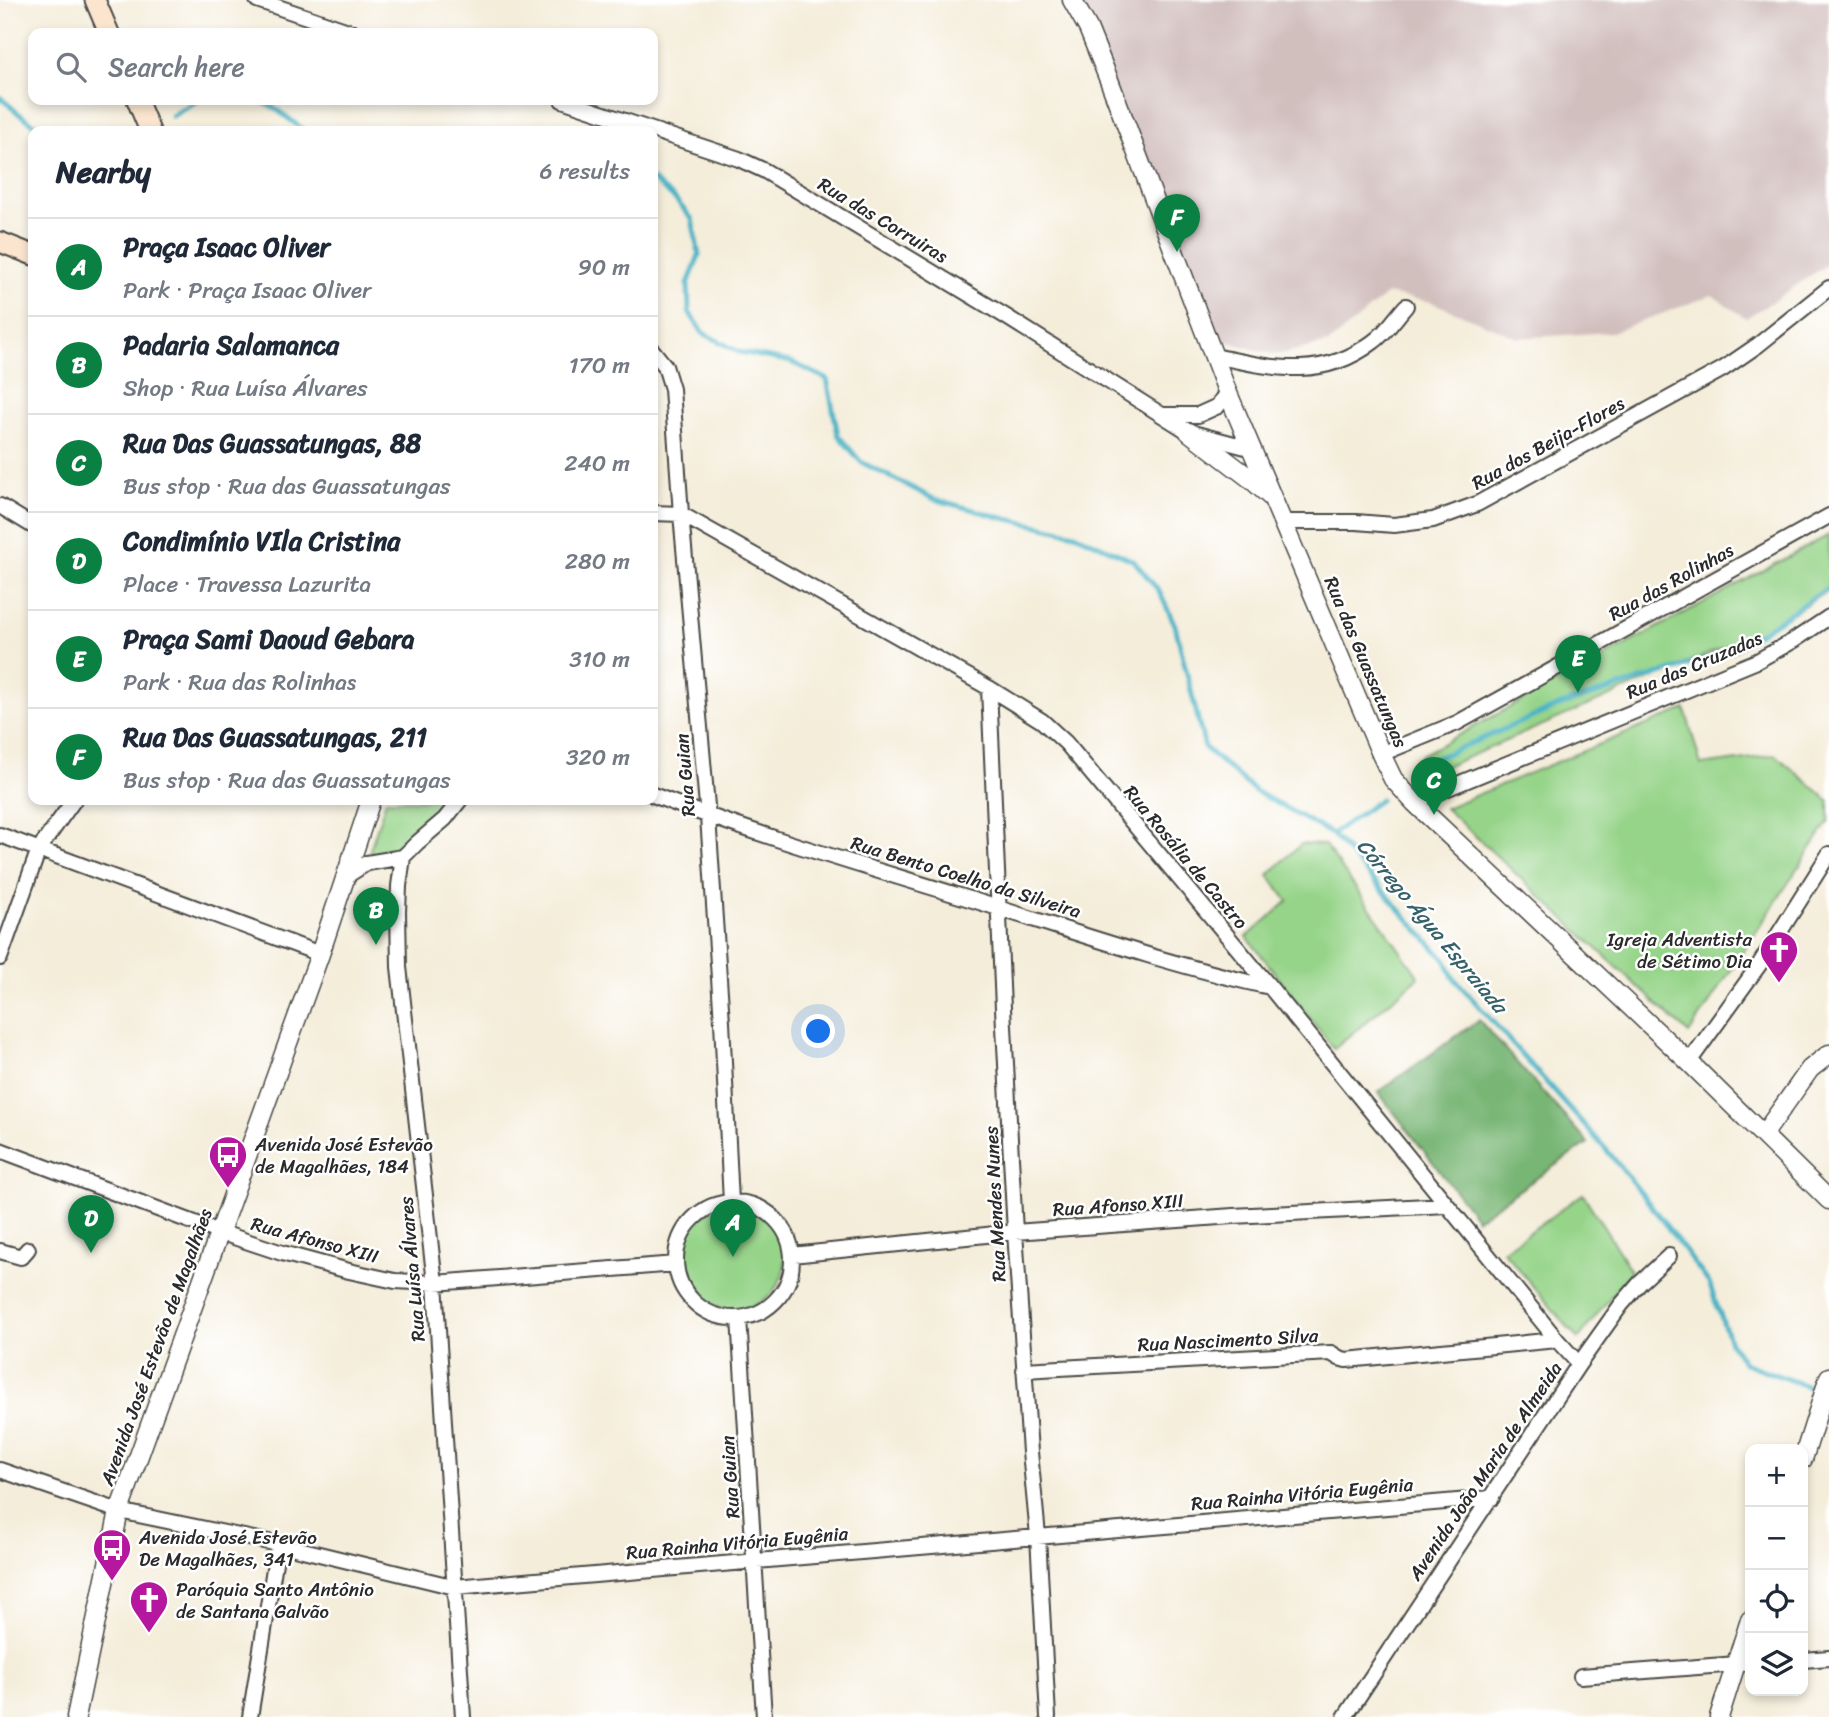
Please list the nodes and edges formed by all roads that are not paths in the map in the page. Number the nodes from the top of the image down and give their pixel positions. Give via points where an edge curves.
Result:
1 (95, 0) edge
2 (257, 0) edge
3 (1072, 0) edge
4 (107, 28) edge
5 (339, 28) edge
6 (139, 105) edge
7 (577, 105) edge
8 (148, 126) edge
9 (640, 126) edge
10 (658, 132) edge
11 (0, 242) edge
12 (28, 253) edge
13 (1829, 288) edge
14 (1406, 306) dead end
15 (1214, 356) junction
16 (658, 358) edge
17 (1227, 391) junction
18 (1164, 415) junction
19 (1189, 432) junction
20 (1254, 449) junction
21 (1275, 500) junction
22 (0, 506) edge
23 (658, 513) edge
24 (681, 514) junction
25 (1829, 516) edge
26 (1284, 522) junction
27 (28, 523) edge
28 (1829, 617) edge
29 (989, 688) junction
30 (1381, 754) junction
31 (658, 797) edge
32 (1414, 802) junction
33 (70, 805) edge
34 (369, 805) edge
35 (456, 805) edge
36 (708, 817) junction
37 (0, 835) edge
38 (39, 849) junction
39 (1829, 854) edge
40 (403, 857) junction
41 (345, 877) junction
42 (999, 908) junction
43 (320, 954) junction
44 (0, 958) edge
45 (1270, 987) junction
46 (1829, 1054) edge
47 (1689, 1062) junction
48 (1763, 1135) junction
49 (0, 1150) edge
50 (1829, 1200) edge
51 (731, 1202) junction
52 (1447, 1205) junction
53 (1015, 1232) junction
54 (219, 1233) junction
55 (28, 1249) dead end
56 (0, 1251) edge
57 (792, 1255) junction
58 (1669, 1256) dead end
59 (676, 1264) junction
60 (435, 1283) junction
61 (739, 1318) junction
62 (1557, 1340) junction
63 (1579, 1364) junction
64 (1024, 1370) junction
65 (1829, 1377) edge
66 (1808, 1444) edge
67 (0, 1470) edge
68 (1492, 1498) junction
69 (120, 1511) junction
70 (1038, 1536) junction
71 (278, 1544) junction
72 (754, 1562) junction
73 (454, 1587) junction
74 (1748, 1633) edge
75 (1829, 1658) edge
76 (1808, 1660) edge
77 (1743, 1664) edge
78 (1580, 1676) dead end
79 (76, 1717) edge
80 (250, 1717) edge
81 (463, 1717) edge
82 (764, 1717) edge
83 (1048, 1717) edge
84 (1345, 1717) edge
85 (1719, 1717) edge

1 - 4 main road
2 - 5 street
3 - 15 street, Rua das Guassatungas via 1109,80
6 - 8 main road
7 - 9 street, Rua das Corruiras
10 - 18 street, Rua das Corruiras via 765,171
11 - 12 main road
13 - 26 street, Rua dos Beija-Flores via 1723,369 1477,504 1433,520 1394,525
14 - 15 street via 1376,340 1352,356 1315,368 1276,368
15 - 17 street, Rua das Guassatungas
16 - 24 street, Rua Guian via 672,389
17 - 18 street via 1218,406 1198,415
17 - 20 street, Rua das Guassatungas
18 - 19 street, Rua das Corruiras
19 - 20 street, Rua das Corruiras
19 - 21 street
20 - 21 street, Rua das Guassatungas
21 - 26 street, Rua das Guassatungas
22 - 27 street
23 - 24 street, Rua Rosália de Castro
24 - 29 street, Rua Rosália de Castro
24 - 36 street, Rua Guian
25 - 30 street, Rua das Rolinhas via 1469,716
26 - 30 street, Rua das Guassatungas
28 - 32 street, Rua das Cruzadas via 1757,661
29 - 42 street, Rua Mendes Nunes
29 - 45 street, Rua Rosália de Castro via 1042,721 1066,743
30 - 32 street, Rua das Guassatungas via 1393,779
31 - 36 street, Rua Bento Coelho da Silveira
32 - 47 street, Rua das Guassatungas
33 - 38 street
34 - 41 street, Avenida José Estevão de Magalhães
35 - 40 street
36 - 42 street, Rua Bento Coelho da Silveira
36 - 51 street, Rua Guian
37 - 38 street
38 - 43 street
38 - 44 street
39 - 47 street via 1759,965
40 - 41 street via 367,863
40 - 60 street, Rua Luísa Álvares via 399,967
41 - 43 street, Avenida José Estevão de Magalhães
42 - 45 street, Rua Bento Coelho da Silveira via 1216,975
42 - 53 street, Rua Mendes Nunes
43 - 54 street, Avenida José Estevão de Magalhães
45 - 52 street, Rua Rosália de Castro
46 - 48 street via 1795,1087
47 - 48 street, Rua das Guassatungas
48 - 50 street, Rua das Guassatungas
49 - 54 street, Rua Afonso XIII
51 - 57 street via 749,1204 772,1217 788,1238
51 - 59 street via 697,1215 677,1246
52 - 53 street, Rua Afonso XIII
52 - 62 street, Rua Rosália de Castro
53 - 57 street, Rua Afonso XIII
53 - 64 street, Rua Mendes Nunes
54 - 60 street, Rua Afonso XIII via 349,1271 395,1281
54 - 69 street, Avenida José Estevão de Magalhães
55 - 56 street via 20,1257
57 - 61 street via 790,1273 772,1304
58 - 63 street, Avenida João Maria de Almeida via 1621,1305
59 - 60 street, Rua Afonso XIII
59 - 61 street via 689,1298 720,1317
60 - 73 street, Rua Luísa Álvares
61 - 72 street, Rua Guian
62 - 63 street, Rua Rosália de Castro
62 - 64 street, Rua Nascimento Silva via 1346,1360 1331,1353
63 - 68 street, Avenida João Maria de Almeida
64 - 70 street, Rua Mendes Nunes
65 - 66 street
67 - 69 street, Rua Rainha Vitória Eugênia
68 - 70 street, Rua Rainha Vitória Eugênia
68 - 84 street, Avenida João Maria de Almeida
69 - 71 street, Rua Rainha Vitória Eugênia
69 - 79 street, Avenida José Estevão de Magalhães
70 - 72 street, Rua Rainha Vitória Eugênia
70 - 83 street, Rua Mendes Nunes
71 - 73 street, Rua Rainha Vitória Eugênia
71 - 80 street
72 - 73 street, Rua Rainha Vitória Eugênia
72 - 82 street, Rua Guian
73 - 81 street, Rua Luísa Álvares
74 - 77 street
75 - 76 street
77 - 78 street
77 - 85 street

